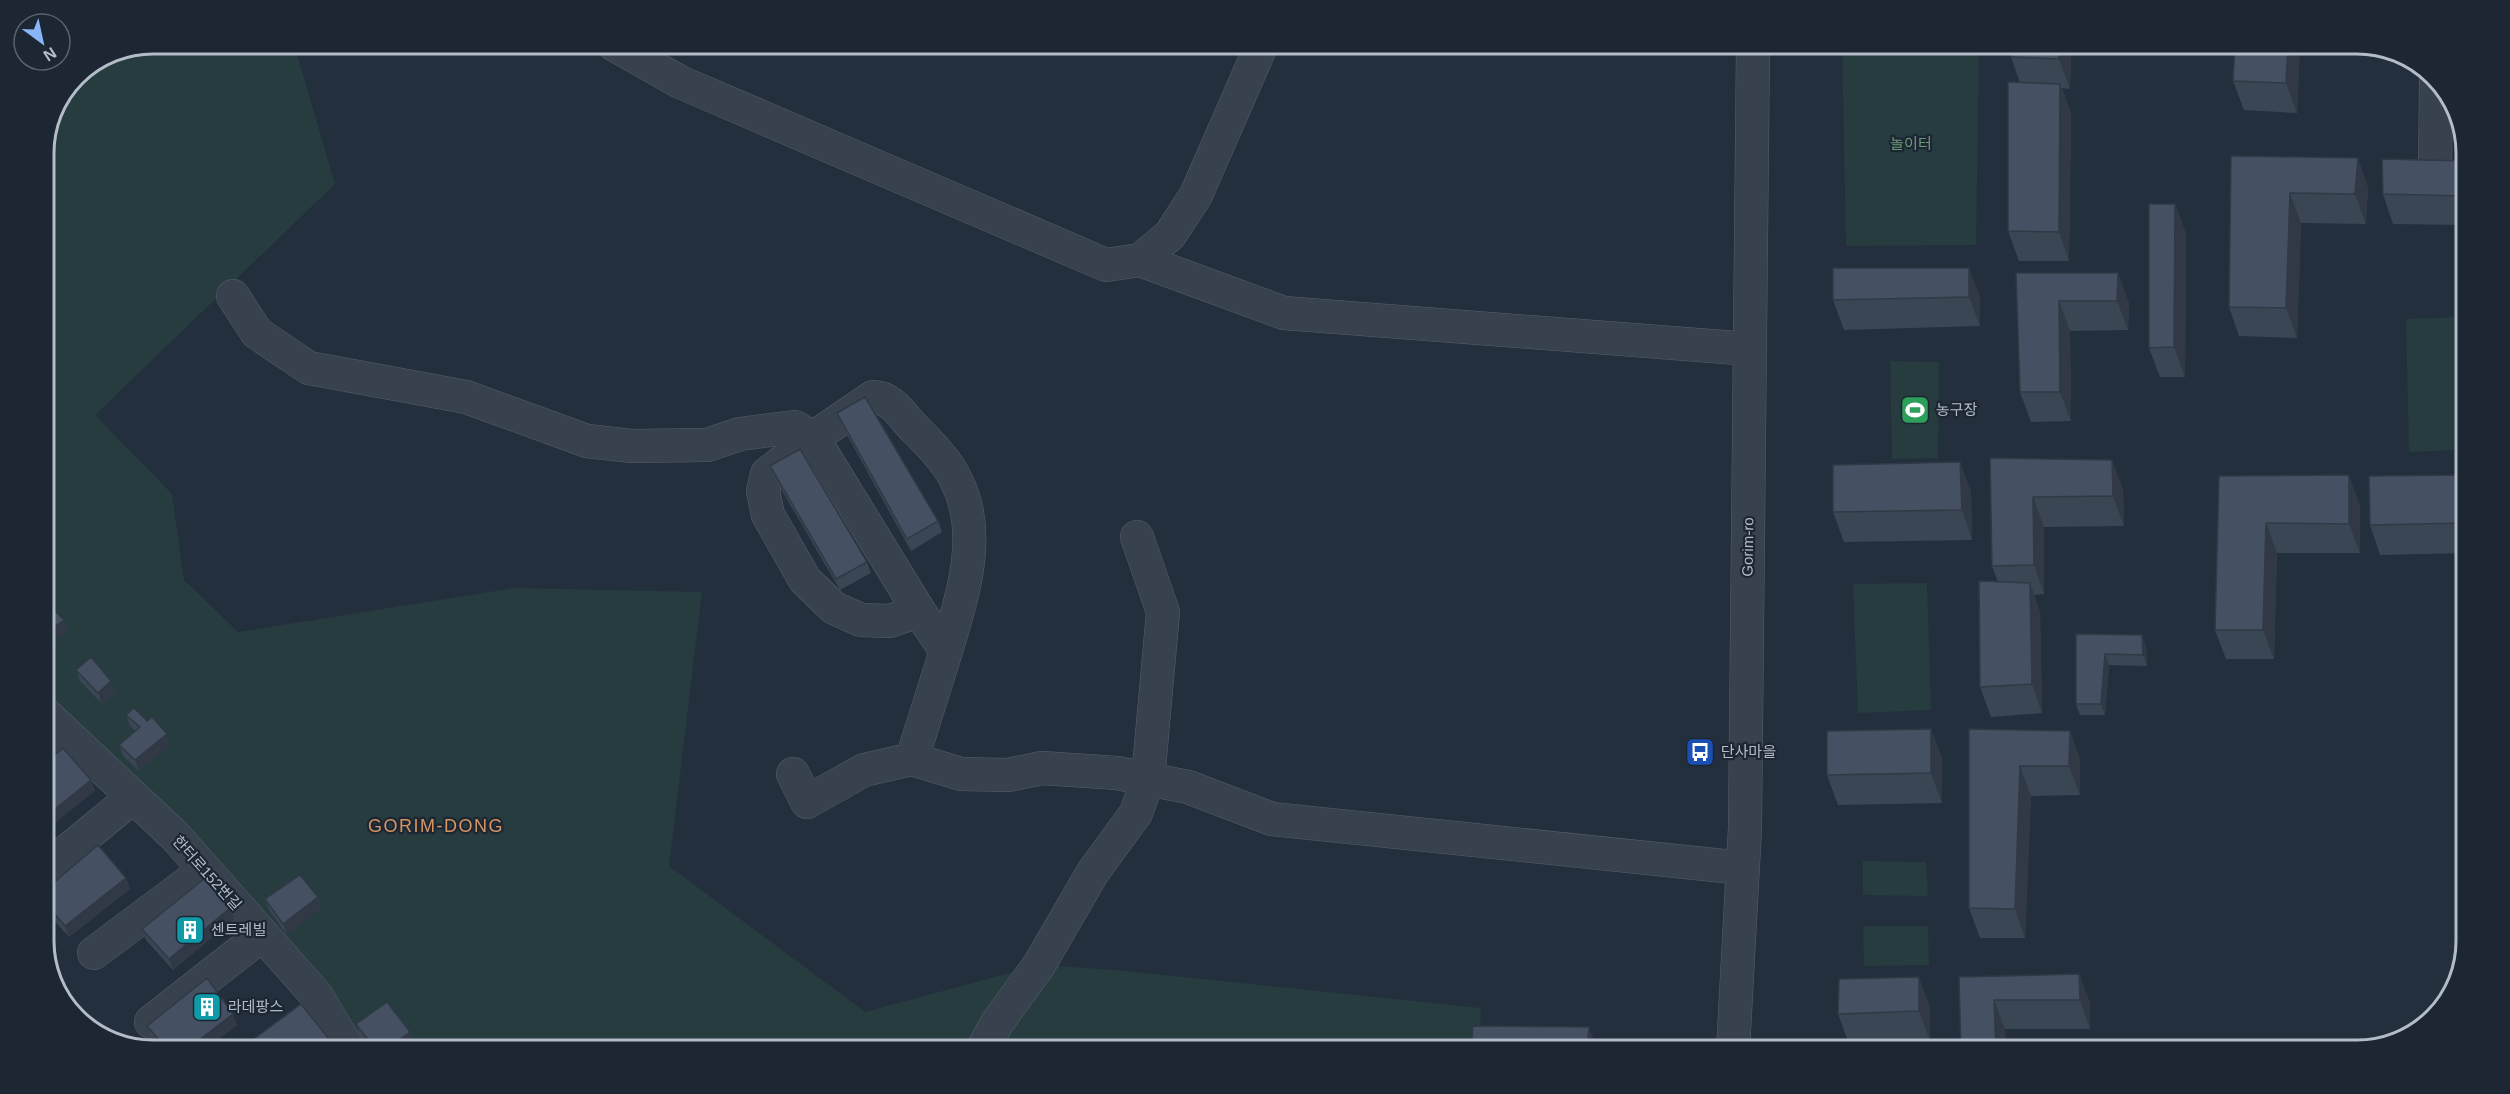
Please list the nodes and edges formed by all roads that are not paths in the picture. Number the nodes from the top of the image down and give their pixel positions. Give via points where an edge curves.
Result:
1 (631, 54) edge
2 (1258, 54) edge
3 (1748, 54) edge
4 (2436, 94) edge
5 (2439, 172) edge
6 (1140, 260) junction
7 (233, 296) dead end
8 (1750, 349) junction
9 (813, 438) junction
10 (1137, 537) dead end
11 (919, 611) junction
12 (946, 651) junction
13 (54, 723) edge
14 (69, 737) junction
15 (54, 750) edge
16 (912, 759) junction
17 (793, 774) dead end
18 (1148, 779) junction
19 (133, 797) junction
20 (54, 862) edge
21 (1743, 868) junction
22 (205, 870) junction
23 (262, 935) junction
24 (94, 953) dead end
25 (316, 995) junction
26 (290, 1016) edge
27 (151, 1022) edge
28 (343, 1040) edge
29 (988, 1040) edge
30 (1734, 1040) edge

1 - 6 street via 680,82 1106,265
2 - 6 street via 1196,195 1170,235
3 - 8 street, Gorim-ro
4 - 5 street
6 - 8 street via 1284,313
7 - 9 street via 257,333 309,368 466,397 587,441 632,447 706,445 740,435 795,427
8 - 21 street, Gorim-ro
9 - 11 street
9 - 11 street via 767,474 763,491 768,515 805,580 834,608 861,620 890,621
9 - 12 street via 860,404 881,397 929,443 956,479 967,520 967,578
10 - 18 street via 1163,612
11 - 12 street
12 - 16 street
13 - 14 street, 한터로152번길
14 - 15 street
14 - 19 street, 한터로152번길
16 - 17 street via 864,770 807,802
16 - 18 street via 961,774 1008,775 1042,768
18 - 21 street via 1188,787 1272,819
18 - 29 street via 1136,813 1093,873 1040,964
19 - 20 street
19 - 22 street, 한터로152번길
21 - 30 street, Gorim-ro
22 - 23 street, 한터로152번길
22 - 24 street
23 - 25 street, 한터로152번길
23 - 27 street
25 - 26 street
25 - 28 street, 한터로152번길

